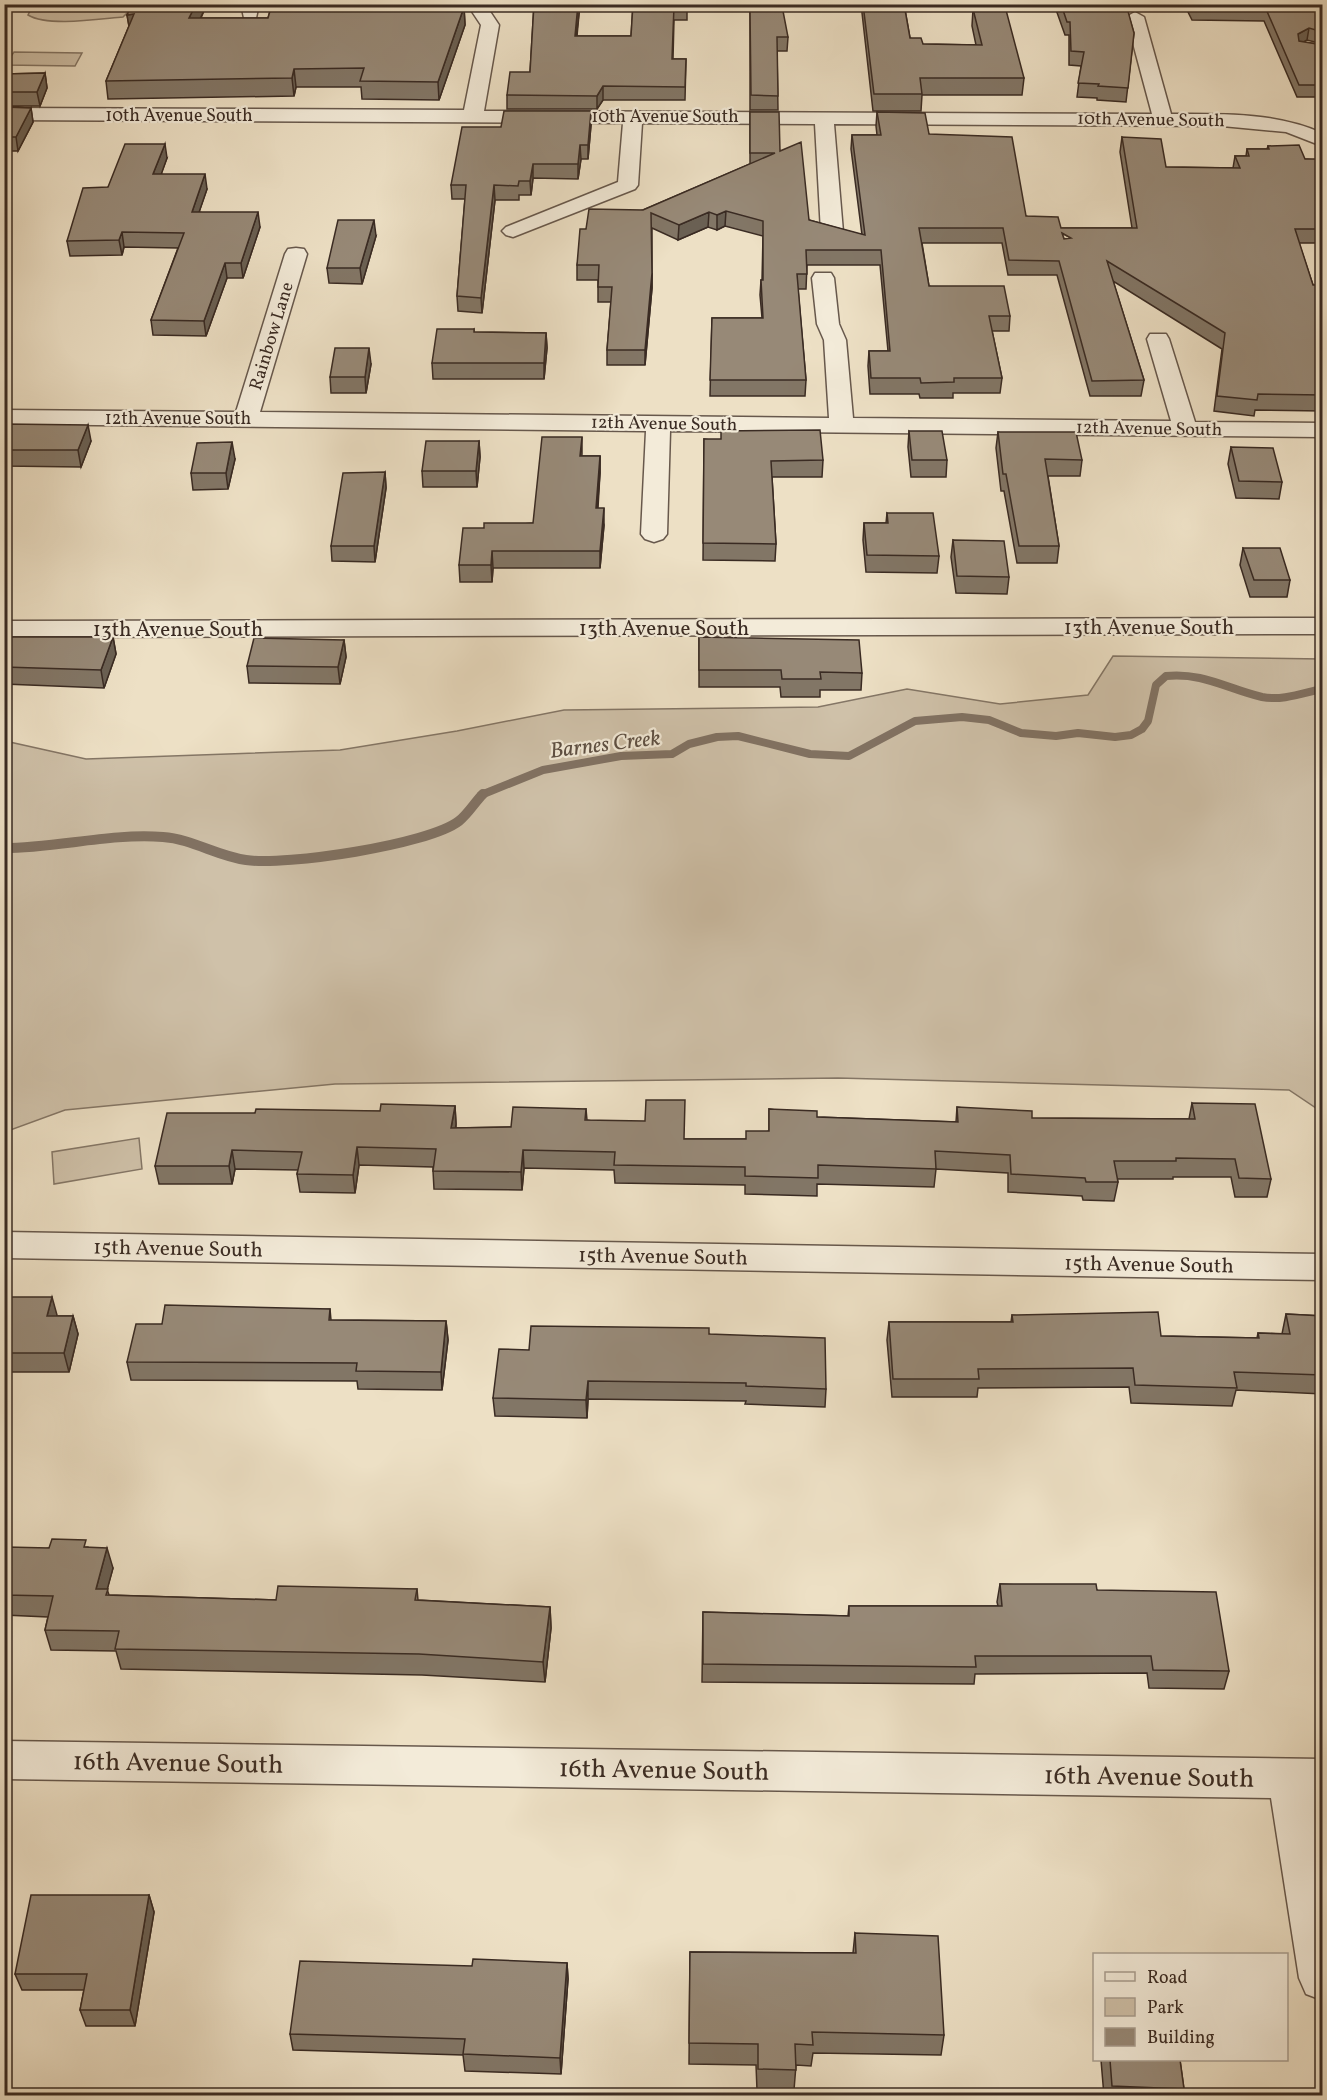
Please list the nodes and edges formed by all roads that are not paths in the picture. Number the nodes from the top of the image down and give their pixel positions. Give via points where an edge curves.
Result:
1 (476, 4) edge
2 (1135, 17) dead end
3 (4, 114) edge
4 (473, 116) junction
5 (633, 116) junction
6 (824, 117) junction
7 (1163, 119) junction
8 (1323, 140) edge
9 (513, 231) dead end
10 (832, 232) edge
11 (296, 254) dead end
12 (823, 278) dead end
13 (1158, 339) dead end
14 (4, 417) edge
15 (246, 418) junction
16 (658, 423) junction
17 (842, 425) junction
18 (1185, 428) junction
19 (1323, 430) edge
20 (654, 534) dead end
21 (1323, 626) edge
22 (4, 629) edge
23 (4, 1245) edge
24 (1323, 1267) edge
25 (4, 1760) edge
26 (1306, 1778) edge
27 (1323, 1978) edge

1 - 4 street via 490,25
2 - 7 street
3 - 4 street, 10th Avenue South
4 - 5 street, 10th Avenue South
5 - 6 street, 10th Avenue South
5 - 9 street via 628,184
6 - 7 street, 10th Avenue South
6 - 10 street
7 - 8 street, 10th Avenue South via 1277,124
11 - 15 street, Rainbow Lane
12 - 17 street via 828,324 835,340
13 - 18 street
14 - 15 street, 12th Avenue South
15 - 16 street, 12th Avenue South
16 - 17 street, 12th Avenue South
16 - 20 street
17 - 18 street, 12th Avenue South
18 - 19 street, 12th Avenue South
21 - 22 street, 13th Avenue South
23 - 24 street, 15th Avenue South
25 - 26 street, 16th Avenue South
26 - 27 street

